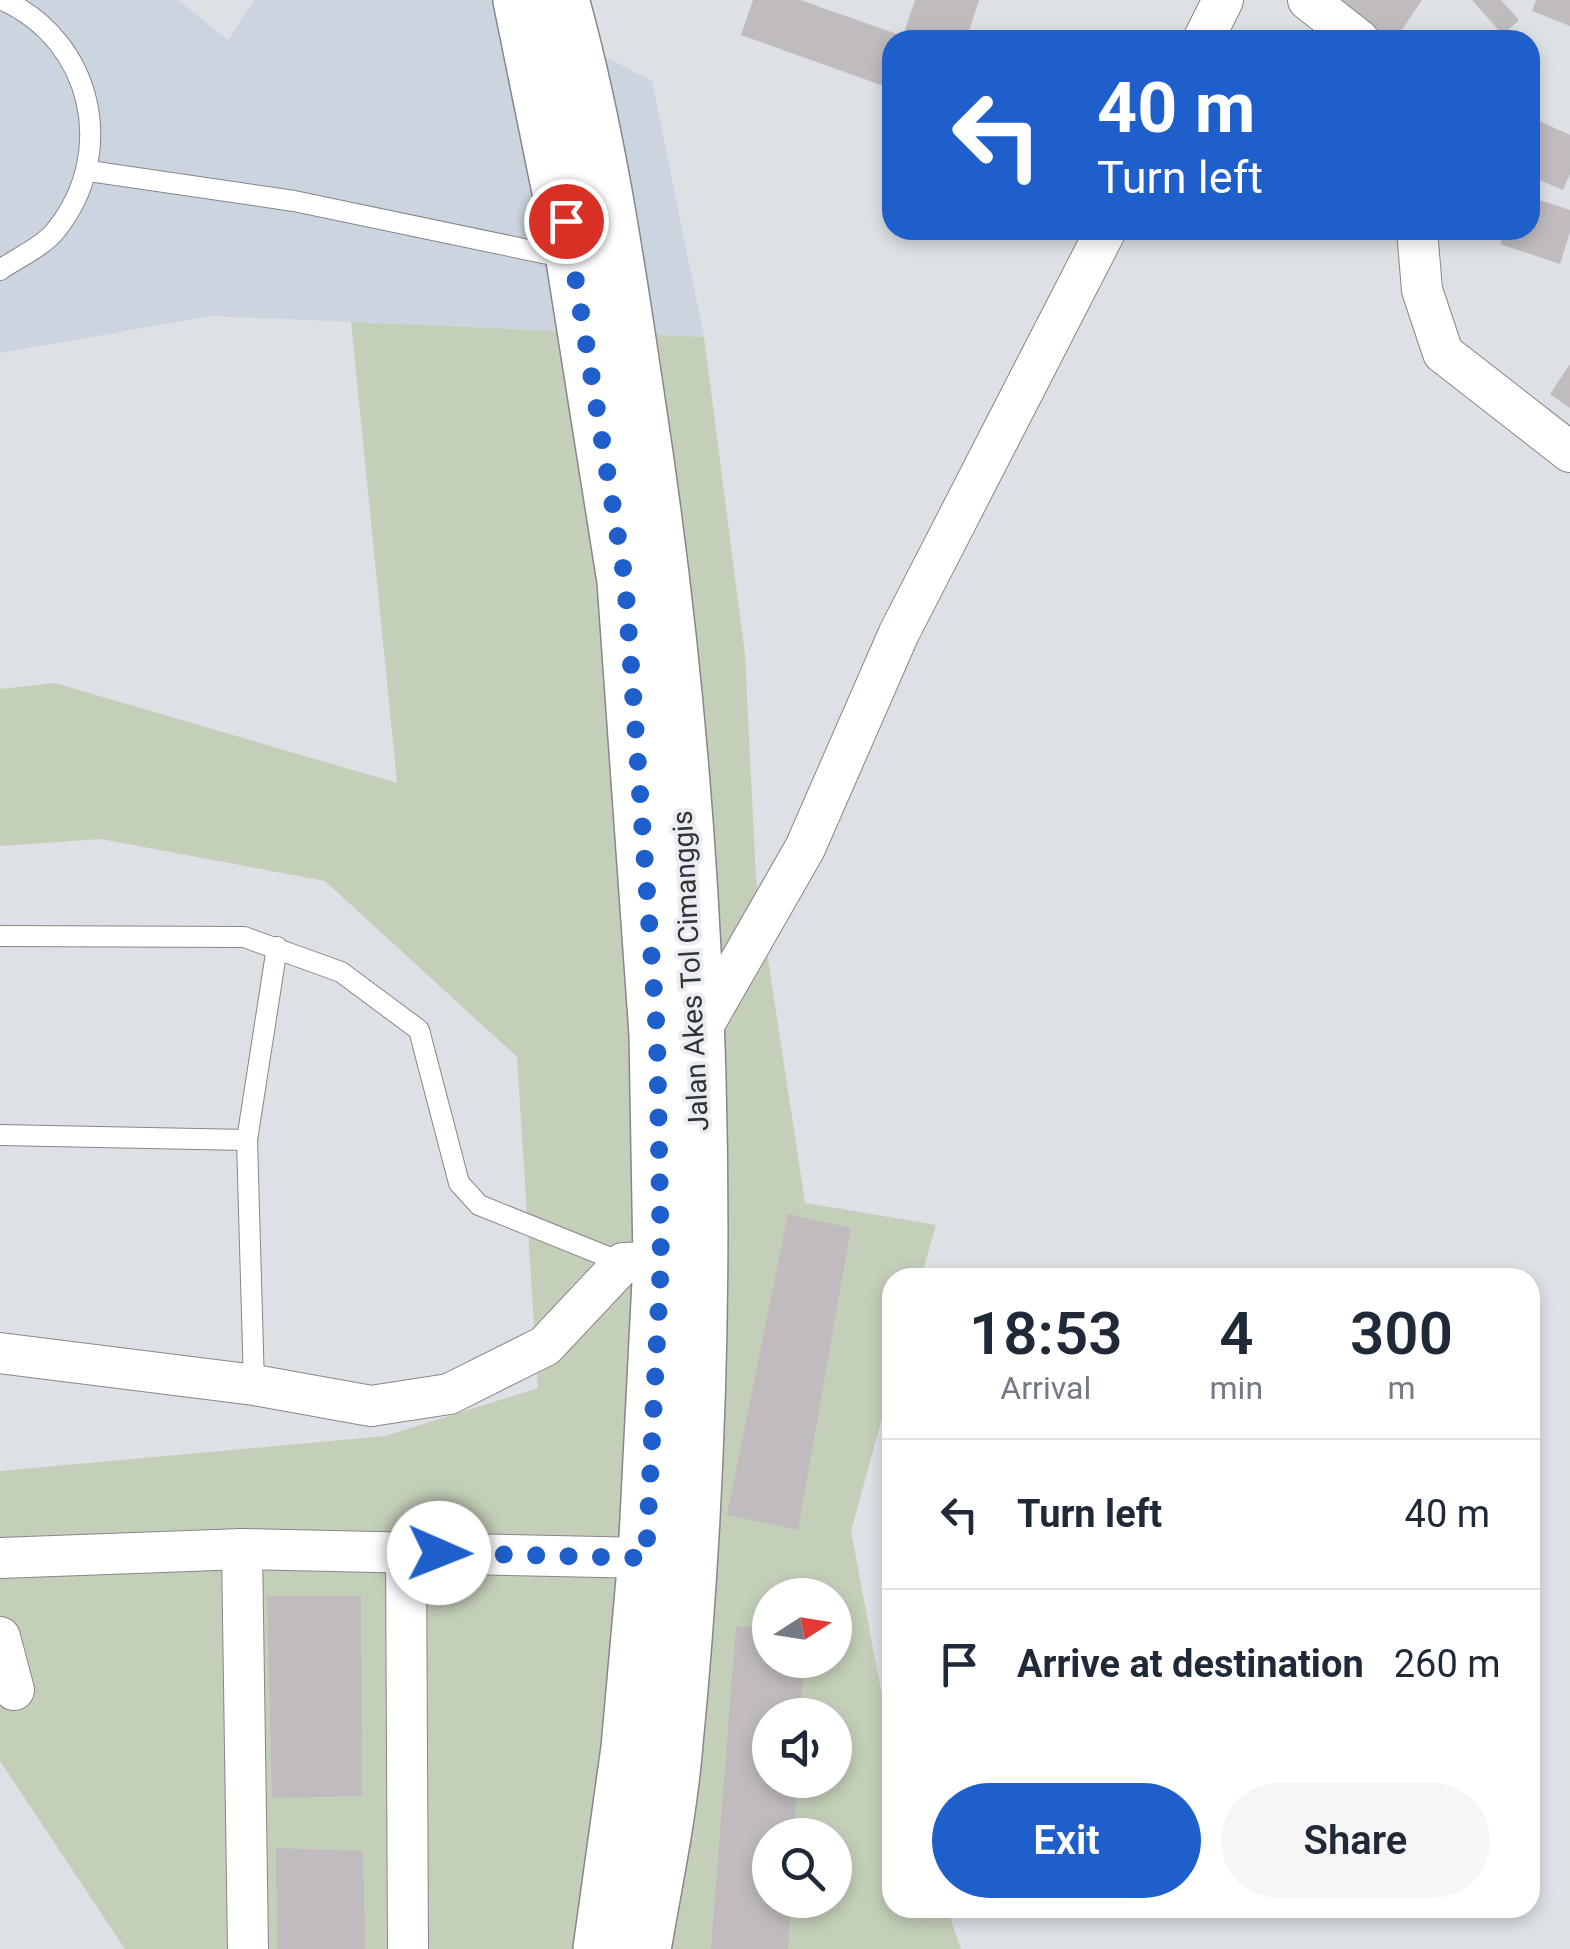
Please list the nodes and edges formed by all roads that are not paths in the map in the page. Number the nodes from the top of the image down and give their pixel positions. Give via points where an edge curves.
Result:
1 (3, 0) edge
2 (520, 0) edge
3 (561, 0) edge
4 (1224, 0) edge
5 (1308, 0) edge
6 (1208, 30) edge
7 (1346, 30) edge
8 (88, 171) junction
9 (1101, 240) edge
10 (1419, 240) edge
11 (574, 260) junction
12 (0, 270) edge
13 (1570, 452) edge
14 (0, 936) edge
15 (277, 947) junction
16 (678, 1035) junction
17 (0, 1135) edge
18 (247, 1140) junction
19 (661, 1262) junction
20 (0, 1353) edge
21 (254, 1386) junction
22 (242, 1549) junction
23 (406, 1552) junction
24 (0, 1558) edge
25 (646, 1558) junction
26 (0, 1636) edge
27 (14, 1690) dead end
28 (248, 1949) edge
29 (408, 1949) edge
30 (601, 1949) edge
31 (644, 1949) edge

1 - 8 lane via 33,13 72,56 92,112
2 - 11 main road
3 - 16 main road, Jalan Akes Tol Cimanggis via 625,320 666,587
4 - 6 street
5 - 7 street
8 - 11 lane via 294,202
8 - 12 lane via 56,232
9 - 16 street via 899,633 806,848
10 - 13 street via 1422,290 1443,353
11 - 16 main road via 625,580
14 - 15 lane via 244,937
15 - 18 lane
15 - 19 lane via 342,972 419,1030 459,1182 479,1205
16 - 19 main road
17 - 18 lane
18 - 21 lane
19 - 21 street via 544,1346 449,1394 371,1406
19 - 25 main road
19 - 31 main road via 692,1512 674,1758
20 - 21 street
22 - 23 street
22 - 24 street
22 - 28 street
23 - 25 street
23 - 29 street
25 - 30 main road via 630,1748
26 - 27 street

